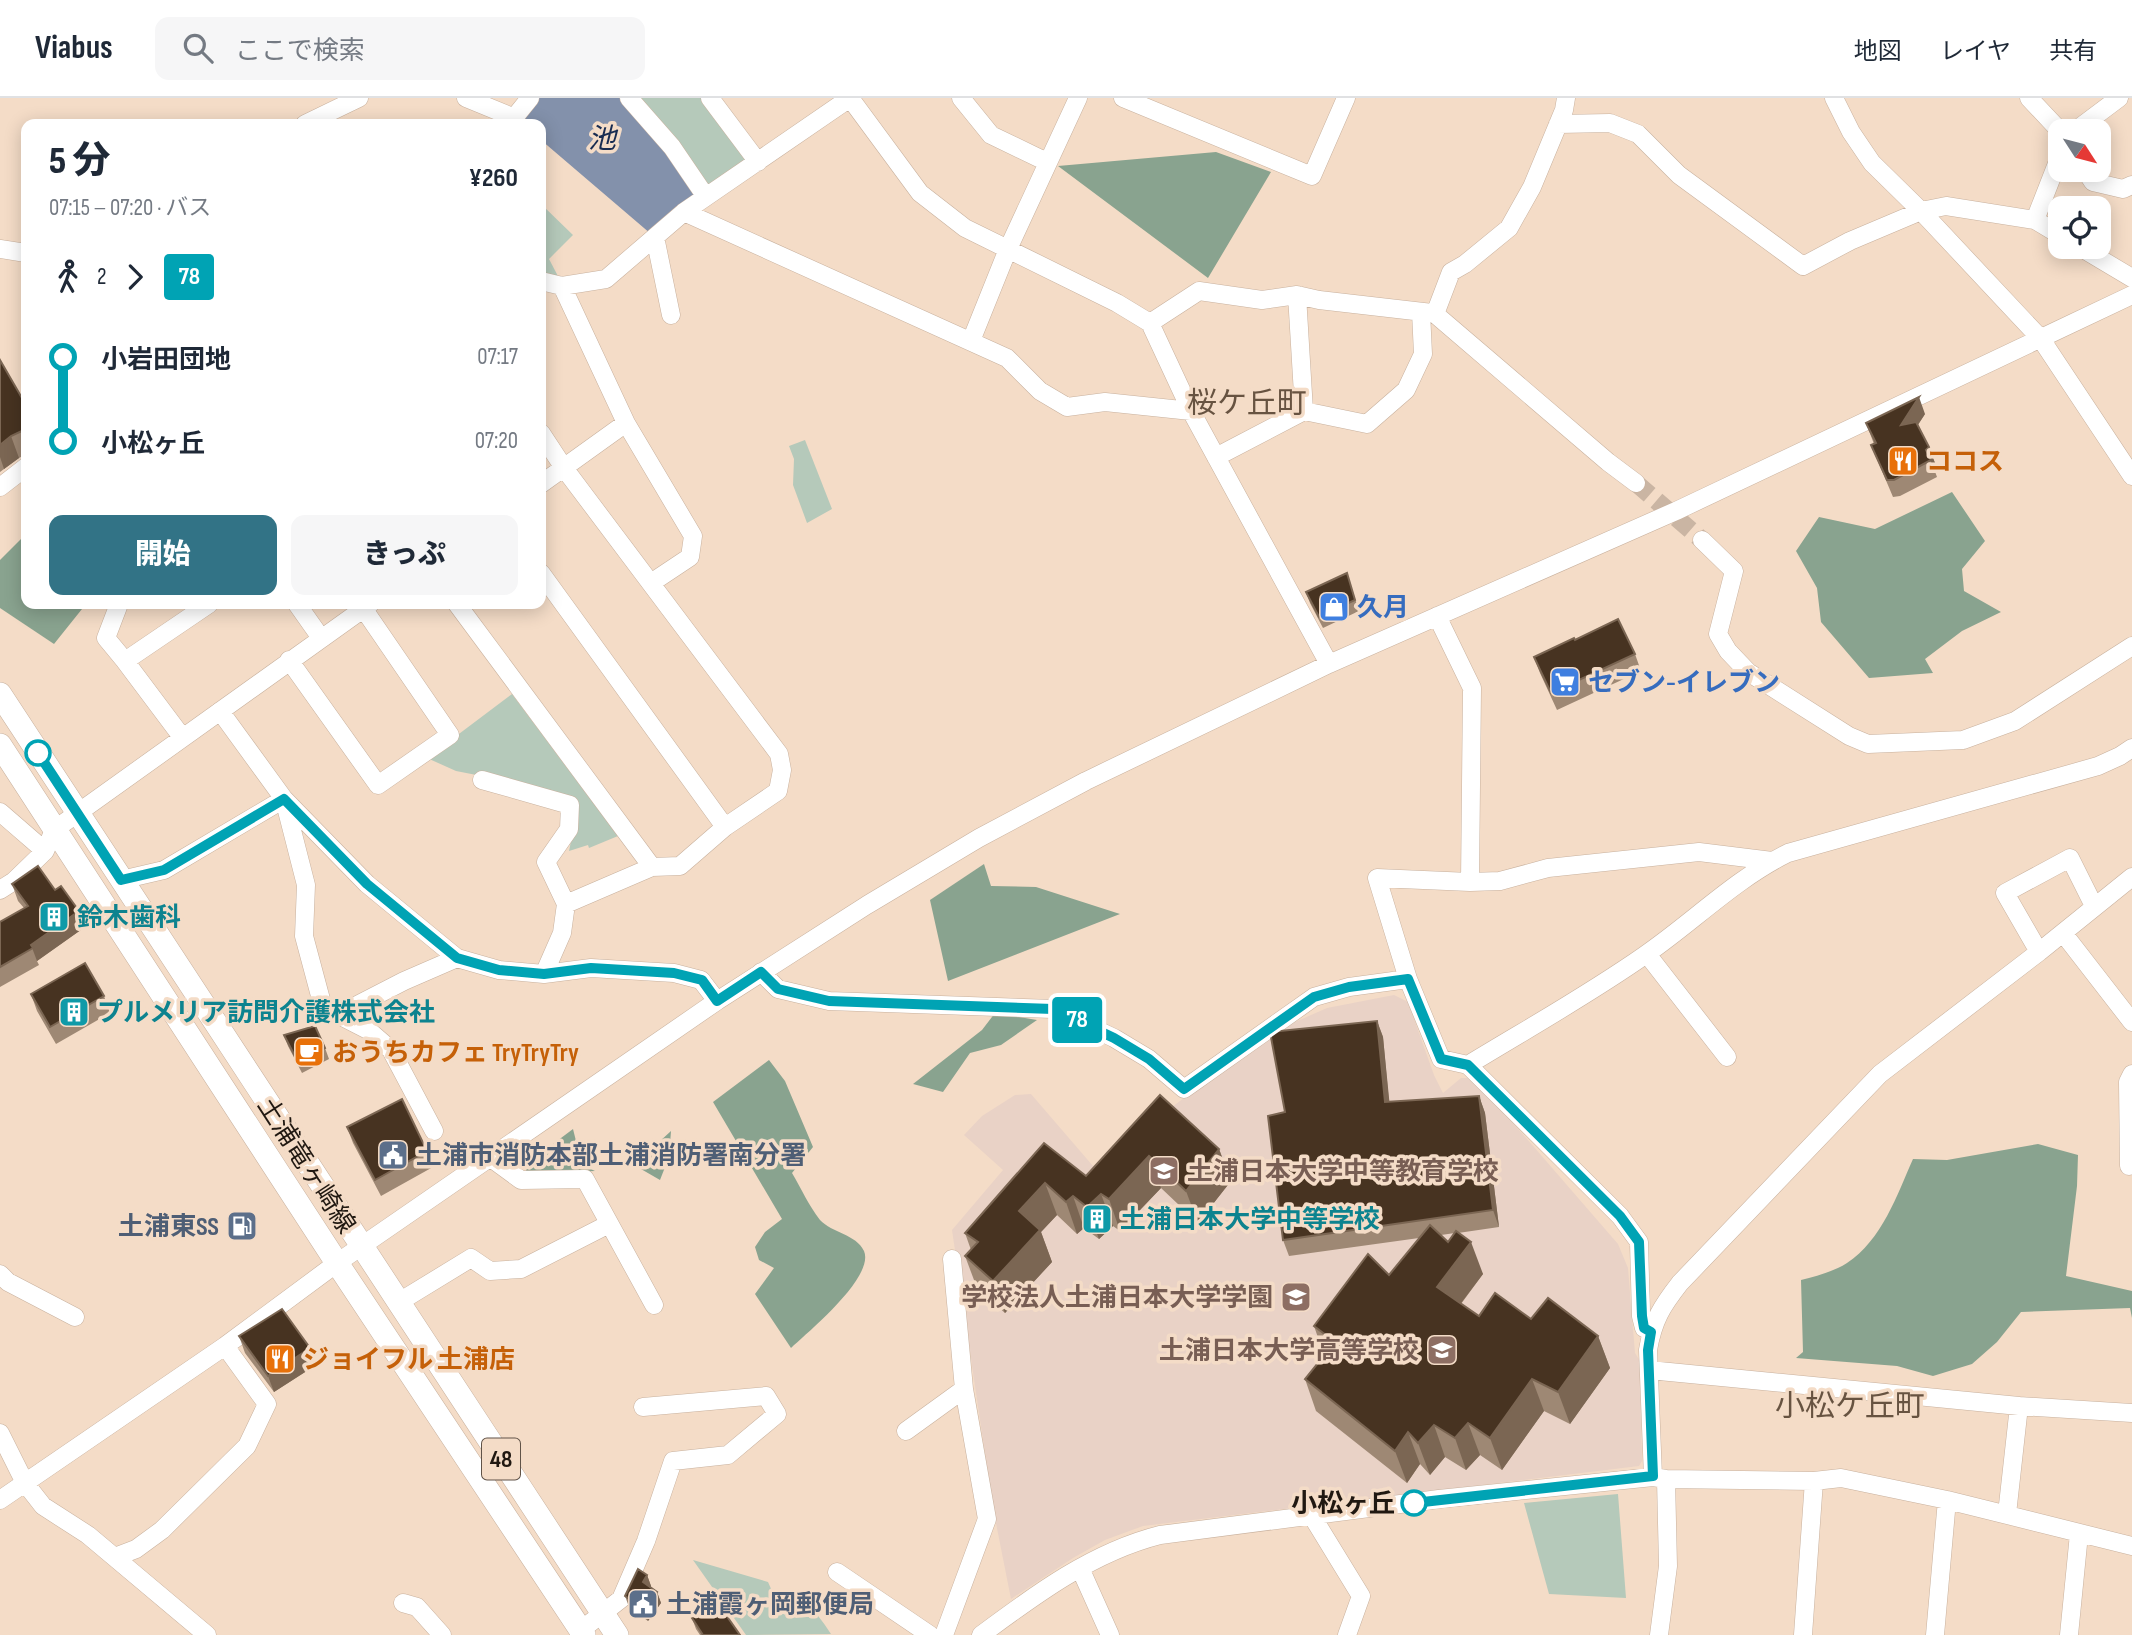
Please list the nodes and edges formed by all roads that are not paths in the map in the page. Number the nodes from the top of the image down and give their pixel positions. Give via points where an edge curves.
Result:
1 (359, 98) edge
2 (466, 98) edge
3 (530, 98) edge
4 (629, 98) edge
5 (710, 98) edge
6 (850, 98) edge
7 (961, 98) edge
8 (1078, 98) edge
9 (1123, 98) edge
10 (1346, 98) edge
11 (1566, 98) edge
12 (1834, 98) edge
13 (2029, 98) edge
14 (2119, 98) edge
15 (315, 119) edge
16 (508, 119) edge
17 (514, 119) edge
18 (2049, 119) edge
19 (2091, 119) edge
20 (1558, 124) junction
21 (758, 162) junction
22 (1047, 162) junction
23 (2050, 182) edge
24 (2093, 182) edge
25 (2132, 185) edge
26 (706, 197) junction
27 (1922, 211) junction
28 (684, 212) junction
29 (2035, 220) junction
30 (2048, 228) edge
31 (655, 237) junction
32 (0, 249) edge
33 (1008, 249) junction
34 (21, 252) edge
35 (2100, 259) edge
36 (2132, 278) edge
37 (546, 282) edge
38 (562, 286) junction
39 (1297, 295) junction
40 (2132, 295) edge
41 (1428, 313) junction
42 (671, 315) dead end
43 (1150, 323) junction
44 (2041, 339) junction
45 (971, 341) junction
46 (1191, 411) junction
47 (1304, 411) junction
48 (626, 423) junction
49 (546, 441) edge
50 (1216, 457) junction
51 (564, 468) junction
52 (21, 471) edge
53 (2132, 476) edge
54 (546, 481) edge
55 (1636, 483) tunnel mouth
56 (0, 487) edge
57 (1702, 540) tunnel mouth
58 (546, 580) edge
59 (651, 583) junction
60 (117, 609) edge
61 (202, 609) edge
62 (301, 609) edge
63 (363, 609) edge
64 (369, 609) edge
65 (461, 609) edge
66 (1437, 616) junction
67 (321, 638) junction
68 (2132, 646) edge
69 (289, 660) junction
70 (125, 661) junction
71 (1329, 664) junction
72 (0, 694) edge
73 (220, 710) junction
74 (182, 737) junction
75 (0, 746) edge
76 (2132, 748) edge
77 (482, 780) dead end
78 (284, 799) junction
79 (0, 812) edge
80 (77, 813) junction
81 (725, 828) junction
82 (54, 830) junction
83 (45, 851) junction
84 (1772, 861) junction
85 (652, 867) junction
86 (2132, 877) edge
87 (121, 880) junction
88 (1470, 882) junction
89 (0, 890) edge
90 (566, 904) junction
91 (2094, 906) junction
92 (2063, 933) junction
93 (2039, 952) junction
94 (1647, 954) junction
95 (457, 958) junction
96 (761, 972) junction
97 (544, 974) junction
98 (1408, 979) junction
99 (717, 1001) junction
100 (338, 1016) junction
101 (2132, 1022) edge
102 (1727, 1057) dead end
103 (1468, 1065) junction
104 (2132, 1074) edge
105 (434, 1131) dead end
106 (491, 1158) junction
107 (2129, 1166) dead end
108 (609, 1224) junction
109 (361, 1248) junction
110 (952, 1259) dead end
111 (337, 1263) junction
112 (0, 1274) edge
113 (399, 1302) junction
114 (654, 1305) dead end
115 (75, 1317) dead end
116 (1651, 1332) junction
117 (225, 1346) junction
118 (1649, 1370) junction
119 (964, 1389) junction
120 (2019, 1406) junction
121 (643, 1407) dead end
122 (2132, 1413) edge
123 (906, 1431) dead end
124 (0, 1433) edge
125 (1659, 1478) junction
126 (1814, 1481) junction
127 (25, 1483) junction
128 (0, 1500) edge
129 (1947, 1500) junction
130 (2007, 1514) junction
131 (1312, 1516) junction
132 (2079, 1534) junction
133 (2132, 1546) edge
134 (115, 1557) junction
135 (1080, 1567) junction
136 (837, 1572) dead end
137 (403, 1603) dead end
138 (603, 1615) junction
139 (582, 1632) edge
140 (206, 1635) edge
141 (442, 1635) edge
142 (617, 1635) edge
143 (930, 1635) edge
144 (944, 1635) edge
145 (981, 1635) edge
146 (1110, 1635) edge
147 (1348, 1635) edge
148 (1659, 1635) edge
149 (1803, 1635) edge
150 (1935, 1635) edge
151 (2069, 1635) edge

1 - 15 street
2 - 16 street
3 - 17 street
4 - 26 street via 672,147
5 - 21 street
6 - 21 street
6 - 33 street via 920,193 965,228
7 - 22 street via 991,135
8 - 22 street
9 - 10 street via 1312,176
11 - 20 street
12 - 27 street via 1872,163
13 - 18 street
14 - 19 street
20 - 27 street via 1610,123 1638,134 1679,175 1803,266
20 - 41 street via 1510,228 1451,272
21 - 26 street
22 - 33 street
23 - 29 street
24 - 25 street via 2123,189
26 - 28 street
27 - 29 street via 1946,206
27 - 44 street
28 - 31 street
28 - 45 street
29 - 30 street
31 - 38 street via 606,279
31 - 42 street
32 - 34 street
33 - 43 street
33 - 45 street
35 - 36 street
37 - 38 street
38 - 48 street
39 - 41 street
39 - 43 street via 1262,300 1199,291
39 - 47 street
40 - 44 street
41 - 47 street via 1423,354 1406,390 1367,424
41 - 55 street
43 - 46 street
44 - 53 street
44 - 66 street via 1676,511
45 - 46 street via 1007,358 1040,391 1067,407 1105,402
46 - 50 street
47 - 50 street
48 - 51 street
48 - 59 street via 693,536 690,557
49 - 51 street
50 - 71 street
51 - 54 street
51 - 59 street
52 - 56 street
57 - 68 street via 1734,571 1718,634 1728,651 1748,671 1849,737 1868,744 1963,740 2015,722
58 - 81 street
59 - 81 street via 779,754 778,791
60 - 70 street via 106,638
61 - 70 street
62 - 67 street
63 - 67 street
64 - 69 street via 450,735 378,785
65 - 85 street
66 - 71 street
66 - 88 street via 1472,688
67 - 69 street
69 - 73 street
70 - 74 street
71 - 96 street via 979,838
72 - 80 main road, 土浦竜ヶ崎線 / 48
73 - 74 street
73 - 78 street
74 - 80 street
75 - 82 main road, 土浦竜ヶ崎線 / 48
76 - 84 street via 2098,766 1812,845
77 - 90 street via 570,805 569,829 546,862
78 - 87 street via 164,870
78 - 95 street via 367,884
78 - 100 street via 306,885 304,936 323,1006
79 - 83 street
80 - 82 street
80 - 87 main road, 土浦竜ヶ崎線 / 48
81 - 85 street via 680,866
82 - 83 street
82 - 111 main road, 土浦竜ヶ崎線 / 48
83 - 89 street
84 - 88 street via 1699,852 1548,868 1500,881
84 - 94 street
85 - 90 street
86 - 91 street
87 - 109 main road, 土浦竜ヶ崎線 / 48
88 - 98 street via 1377,878
90 - 97 street via 562,933
91 - 92 street
91 - 93 street via 2070,858 2005,893
92 - 93 street
92 - 101 street
93 - 116 street via 1880,1074 1680,1283 1659,1311
94 - 102 street
94 - 103 street
95 - 97 street via 499,970
95 - 100 street
96 - 98 street via 778,989 829,1001 1053,1009 1149,1059 1184,1089 1314,997
96 - 99 street
97 - 99 street via 591,968 674,973 702,980
98 - 103 street via 1441,1059
99 - 106 street
100 - 105 street via 368,1030 391,1049
103 - 116 street via 1620,1216 1639,1242 1642,1316 1644,1328
104 - 107 street via 2128,1082
106 - 108 street via 521,1180 585,1179
106 - 109 street
108 - 113 street via 521,1269 490,1270 471,1258
108 - 114 street
109 - 111 street
109 - 113 main road, 土浦竜ヶ崎線 / 48
110 - 119 street
111 - 117 street
111 - 139 main road, 土浦竜ヶ崎線 / 48
112 - 115 street
113 - 138 main road, 土浦竜ヶ崎線 / 48
116 - 118 street
117 - 127 street
117 - 134 street via 267,1404 247,1446 162,1530 136,1549
118 - 120 street
118 - 125 street
119 - 123 street
119 - 144 street via 987,1519
120 - 122 street
120 - 130 street
121 - 138 street via 766,1396 777,1413 729,1455 673,1461 621,1599
124 - 127 street
125 - 126 street
125 - 131 street
125 - 148 street via 1668,1566
126 - 129 street via 1841,1478
126 - 149 street
127 - 128 street
127 - 134 street via 43,1506
129 - 130 street
129 - 150 street
130 - 132 street
131 - 135 street via 1160,1535
131 - 147 street via 1361,1596
132 - 133 street
132 - 151 street
134 - 140 street
135 - 145 street
135 - 146 street
136 - 143 street
137 - 141 street via 417,1607
138 - 139 street
138 - 142 main road, 土浦竜ヶ崎線 / 48

